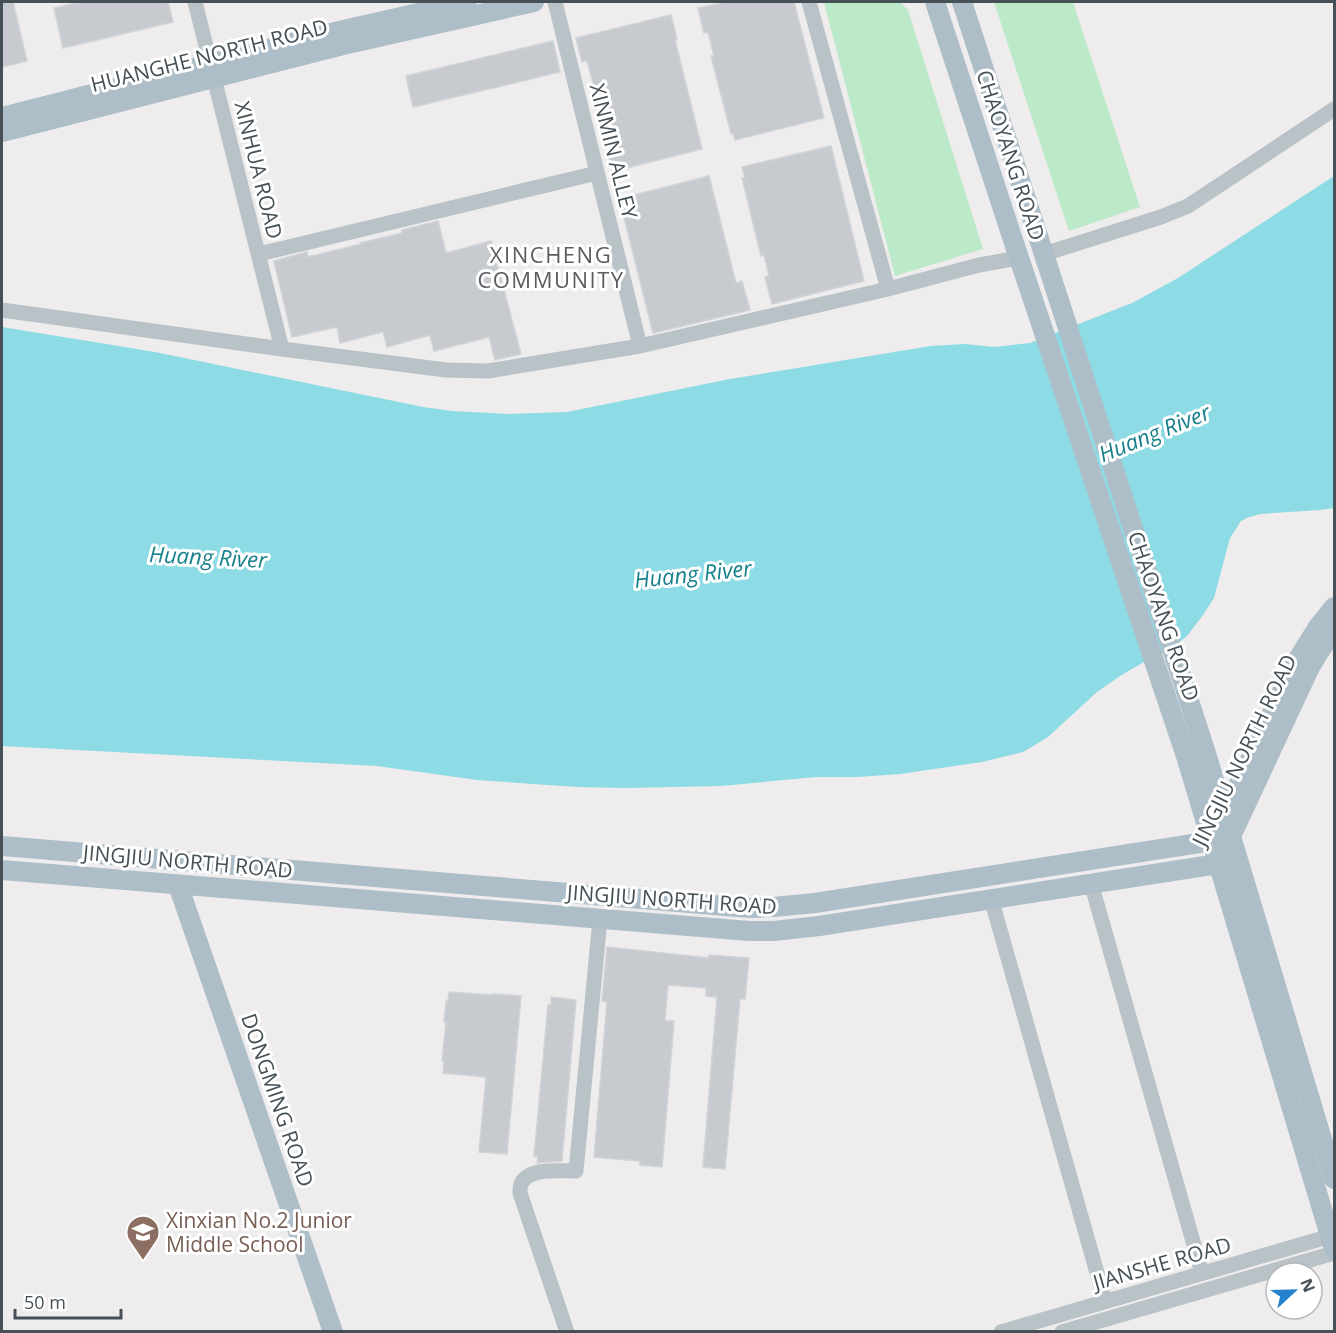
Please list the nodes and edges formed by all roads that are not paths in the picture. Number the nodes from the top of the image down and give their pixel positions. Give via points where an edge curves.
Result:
1 (195, 2) edge
2 (467, 2) edge
3 (534, 2) edge
4 (555, 2) edge
5 (809, 2) edge
6 (935, 2) edge
7 (962, 2) edge
8 (213, 71) junction
9 (1335, 109) edge
10 (2, 117) edge
11 (2, 132) edge
12 (597, 173) junction
13 (259, 254) junction
14 (1044, 254) junction
15 (1019, 258) junction
16 (888, 289) junction
17 (2, 310) edge
18 (640, 346) junction
19 (282, 349) junction
20 (1335, 607) edge
21 (1335, 630) edge
22 (1224, 814) junction
23 (1231, 836) junction
24 (1212, 841) junction
25 (2, 846) edge
26 (1218, 864) junction
27 (2, 870) edge
28 (1091, 883) junction
29 (178, 885) junction
30 (991, 898) junction
31 (600, 919) junction
32 (1335, 1179) edge
33 (1334, 1243) edge
34 (1202, 1273) junction
35 (1105, 1301) junction
36 (333, 1332) edge
37 (567, 1332) edge
38 (1001, 1332) edge
39 (1062, 1332) edge

1 - 8 street, XINHUA ROAD
2 - 8 main road, HUANGHE NORTH ROAD via 339,31
3 - 8 main road, HUANGHE NORTH ROAD
4 - 12 street, XINMIN ALLEY
5 - 16 street
6 - 15 main road, CHAOYANG ROAD
7 - 14 main road, CHAOYANG ROAD
8 - 10 main road, HUANGHE NORTH ROAD
8 - 11 main road, HUANGHE NORTH ROAD
8 - 13 street, XINHUA ROAD
9 - 14 street via 1188,206
12 - 13 street
12 - 18 street, XINMIN ALLEY
13 - 19 street, XINHUA ROAD
14 - 22 main road, CHAOYANG ROAD
15 - 16 street
15 - 24 main road, CHAOYANG ROAD
16 - 18 street
17 - 19 street
18 - 19 street via 488,371 446,370
20 - 22 main road, JINGJIU NORTH ROAD via 1296,662
21 - 23 main road, JINGJIU NORTH ROAD via 1309,669
22 - 23 main road, CHAOYANG ROAD
22 - 24 main road, JINGJIU NORTH ROAD
23 - 26 main road, JINGJIU NORTH ROAD
23 - 32 main road, CHAOYANG ROAD
24 - 25 main road, JINGJIU NORTH ROAD via 772,908
24 - 26 main road, CHAOYANG ROAD
26 - 28 main road, JINGJIU NORTH ROAD
26 - 33 main road, CHAOYANG ROAD
27 - 29 main road, JINGJIU NORTH ROAD
28 - 30 main road, JINGJIU NORTH ROAD
28 - 34 street
29 - 31 main road, JINGJIU NORTH ROAD
29 - 36 main road, DONGMING ROAD
30 - 31 main road, JINGJIU NORTH ROAD via 774,931
30 - 35 street
31 - 37 street via 576,1171 537,1172 520,1184
33 - 34 street, JIANSHE ROAD
33 - 39 street, JIANSHE ROAD
34 - 35 street, JIANSHE ROAD
35 - 38 street, JIANSHE ROAD

